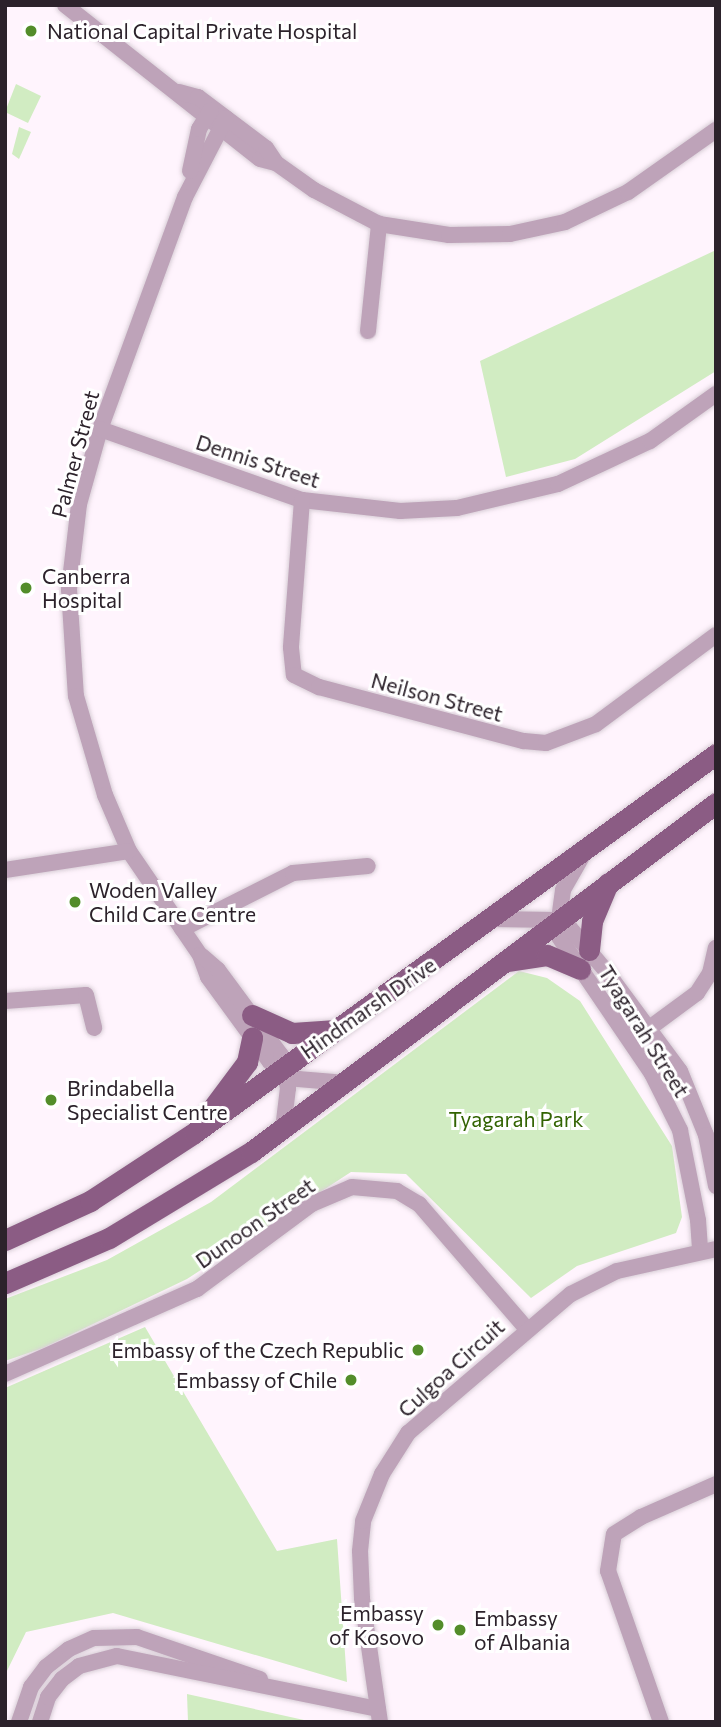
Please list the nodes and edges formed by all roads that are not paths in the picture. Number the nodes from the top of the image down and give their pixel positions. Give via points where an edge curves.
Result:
1 (65, 5) edge
2 (209, 113) junction
3 (223, 124) junction
4 (716, 130) edge
5 (185, 197) junction
6 (379, 224) junction
7 (368, 331) dead end
8 (716, 394) edge
9 (100, 429) junction
10 (302, 500) junction
11 (716, 635) edge
12 (716, 754) edge
13 (716, 803) edge
14 (129, 851) junction
15 (585, 852) junction
16 (368, 866) dead end
17 (5, 870) edge
18 (609, 881) junction
19 (492, 919) junction
20 (556, 920) junction
21 (182, 929) junction
22 (716, 948) edge
23 (200, 955) junction
24 (584, 960) junction
25 (501, 962) junction
26 (5, 1001) edge
27 (252, 1015) junction
28 (94, 1028) dead end
29 (336, 1030) junction
30 (648, 1030) junction
31 (252, 1038) junction
32 (630, 1043) junction
33 (283, 1069) junction
34 (346, 1083) junction
35 (283, 1129) junction
36 (194, 1133) junction
37 (716, 1186) edge
38 (5, 1240) edge
39 (708, 1250) edge
40 (5, 1283) edge
41 (527, 1329) junction
42 (5, 1374) edge
43 (716, 1484) edge
44 (285, 1689) junction
45 (379, 1716) edge
46 (19, 1722) edge
47 (40, 1722) edge
48 (661, 1722) edge

1 - 2 street
2 - 3 street
2 - 5 street, Palmer Street
3 - 5 street, Palmer Street
3 - 6 street via 266,148 276,163 313,190
4 - 6 street via 628,192 565,222 510,234 449,235
5 - 9 street, Palmer Street
6 - 7 street
8 - 10 street, Dennis Street via 650,441 558,484 512,498 400,511
9 - 10 street, Dennis Street
9 - 14 street, Palmer Street via 79,503 69,589 74,676 96,766
10 - 11 street, Neilson Street via 291,648 294,675 319,687 546,743 596,724
12 - 15 main road, Hindmarsh Drive
13 - 18 main road, Hindmarsh Drive
14 - 17 street
14 - 21 street, Palmer Street
15 - 19 main road, Hindmarsh Drive
15 - 20 street via 563,890
16 - 21 street via 293,873
18 - 20 main road, Hindmarsh Drive
18 - 24 main road via 592,921
19 - 20 street
19 - 29 main road, Hindmarsh Drive
20 - 24 street, Tyagarah Street
20 - 25 main road, Hindmarsh Drive
21 - 23 street, Palmer Street
22 - 30 street via 697,993
23 - 27 street, Palmer Street via 218,970
23 - 31 street, Palmer Street via 208,977
24 - 25 main road via 547,955
24 - 30 street, Tyagarah Street
24 - 32 street, Tyagarah Street
25 - 34 main road, Hindmarsh Drive
26 - 28 street via 86,995
27 - 29 main road via 292,1033
27 - 33 street, Palmer Street via 281,1055
29 - 33 main road, Hindmarsh Drive
30 - 32 street
30 - 37 street, Tyagarah Street via 680,1071 706,1135
31 - 33 street, Palmer Street via 270,1062
31 - 36 main road via 247,1062
32 - 39 street, Tyagarah Street via 680,1130
33 - 34 street, Palmer Street via 298,1079
33 - 35 street, Palmer Street via 288,1087
33 - 36 main road, Hindmarsh Drive
34 - 35 main road, Hindmarsh Drive
35 - 40 main road, Hindmarsh Drive via 190,1193 109,1238
36 - 38 main road, Hindmarsh Drive via 90,1201
39 - 41 street, Culgoa Circuit via 618,1271 570,1294
41 - 42 street, Dunoon Street via 419,1204 397,1191 352,1187 312,1205 197,1289
41 - 45 street, Culgoa Circuit via 408,1433 382,1474 363,1521 362,1598
43 - 48 street via 614,1534 608,1571
44 - 45 street
44 - 46 street via 205,1656 137,1637 94,1638 69,1649 46,1667 31,1687
44 - 47 street via 200,1675 136,1657 99,1658 62,1679 48,1697

